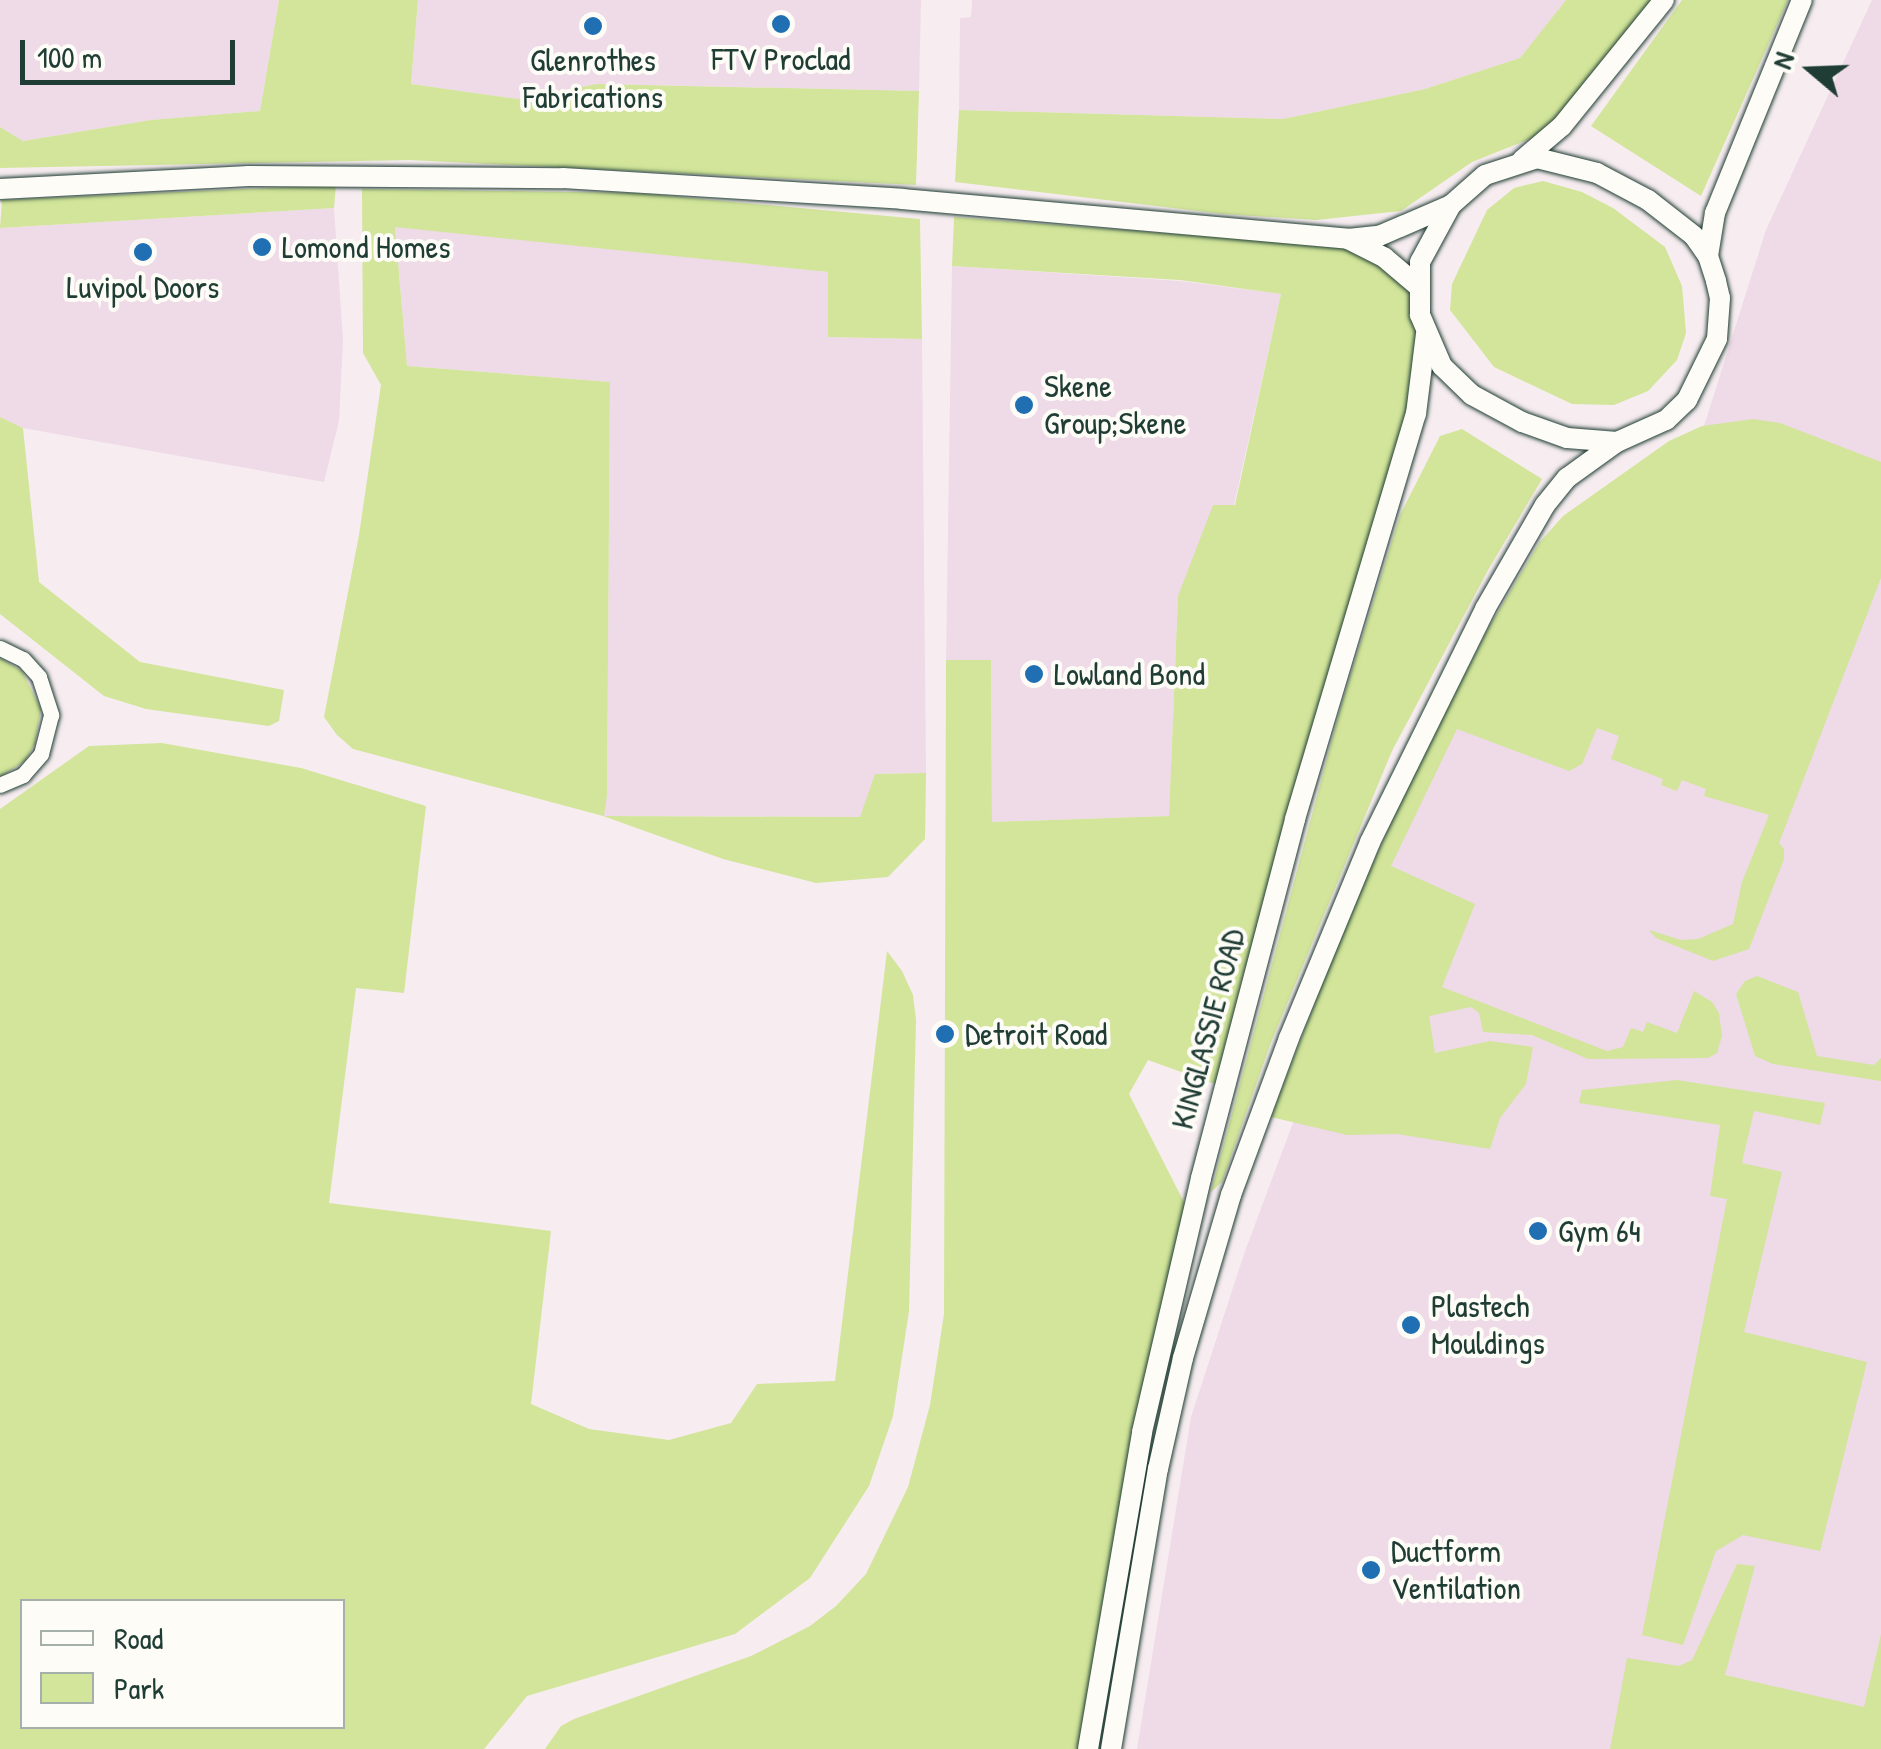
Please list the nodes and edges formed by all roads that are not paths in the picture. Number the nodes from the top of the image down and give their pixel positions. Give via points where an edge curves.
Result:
1 (1664, 0) edge
2 (1802, 0) edge
3 (1520, 161) junction
4 (0, 189) edge
5 (1451, 205) junction
6 (1348, 239) junction
7 (1708, 256) junction
8 (1418, 286) junction
9 (1426, 334) junction
10 (1618, 442) junction
11 (0, 648) edge
12 (4, 786) edge
13 (1109, 1621) junction
14 (1129, 1639) junction
15 (1079, 1749) edge
16 (1088, 1749) edge
17 (1111, 1749) edge
18 (1118, 1749) edge

1 - 3 main road via 1562,126
2 - 7 main road via 1715,214
3 - 5 main road via 1486,175
3 - 7 main road via 1555,161 1620,184 1678,221
4 - 6 main road via 269,175 563,178 902,199
5 - 6 main road via 1393,232
5 - 8 main road via 1426,244
6 - 8 main road
7 - 10 main road via 1720,318 1706,368 1666,420
8 - 9 main road
9 - 10 main road via 1442,366 1497,409 1567,438
9 - 13 main road, KINGLASSIE ROAD via 1416,414 1295,819 1201,1178 1142,1432
10 - 14 main road via 1567,478 1518,552 1445,686 1316,968 1231,1195 1184,1358
11 - 12 street via 39,677 51,715 41,754
13 - 15 main road
13 - 16 main road, KINGLASSIE ROAD
14 - 17 main road
14 - 18 main road

